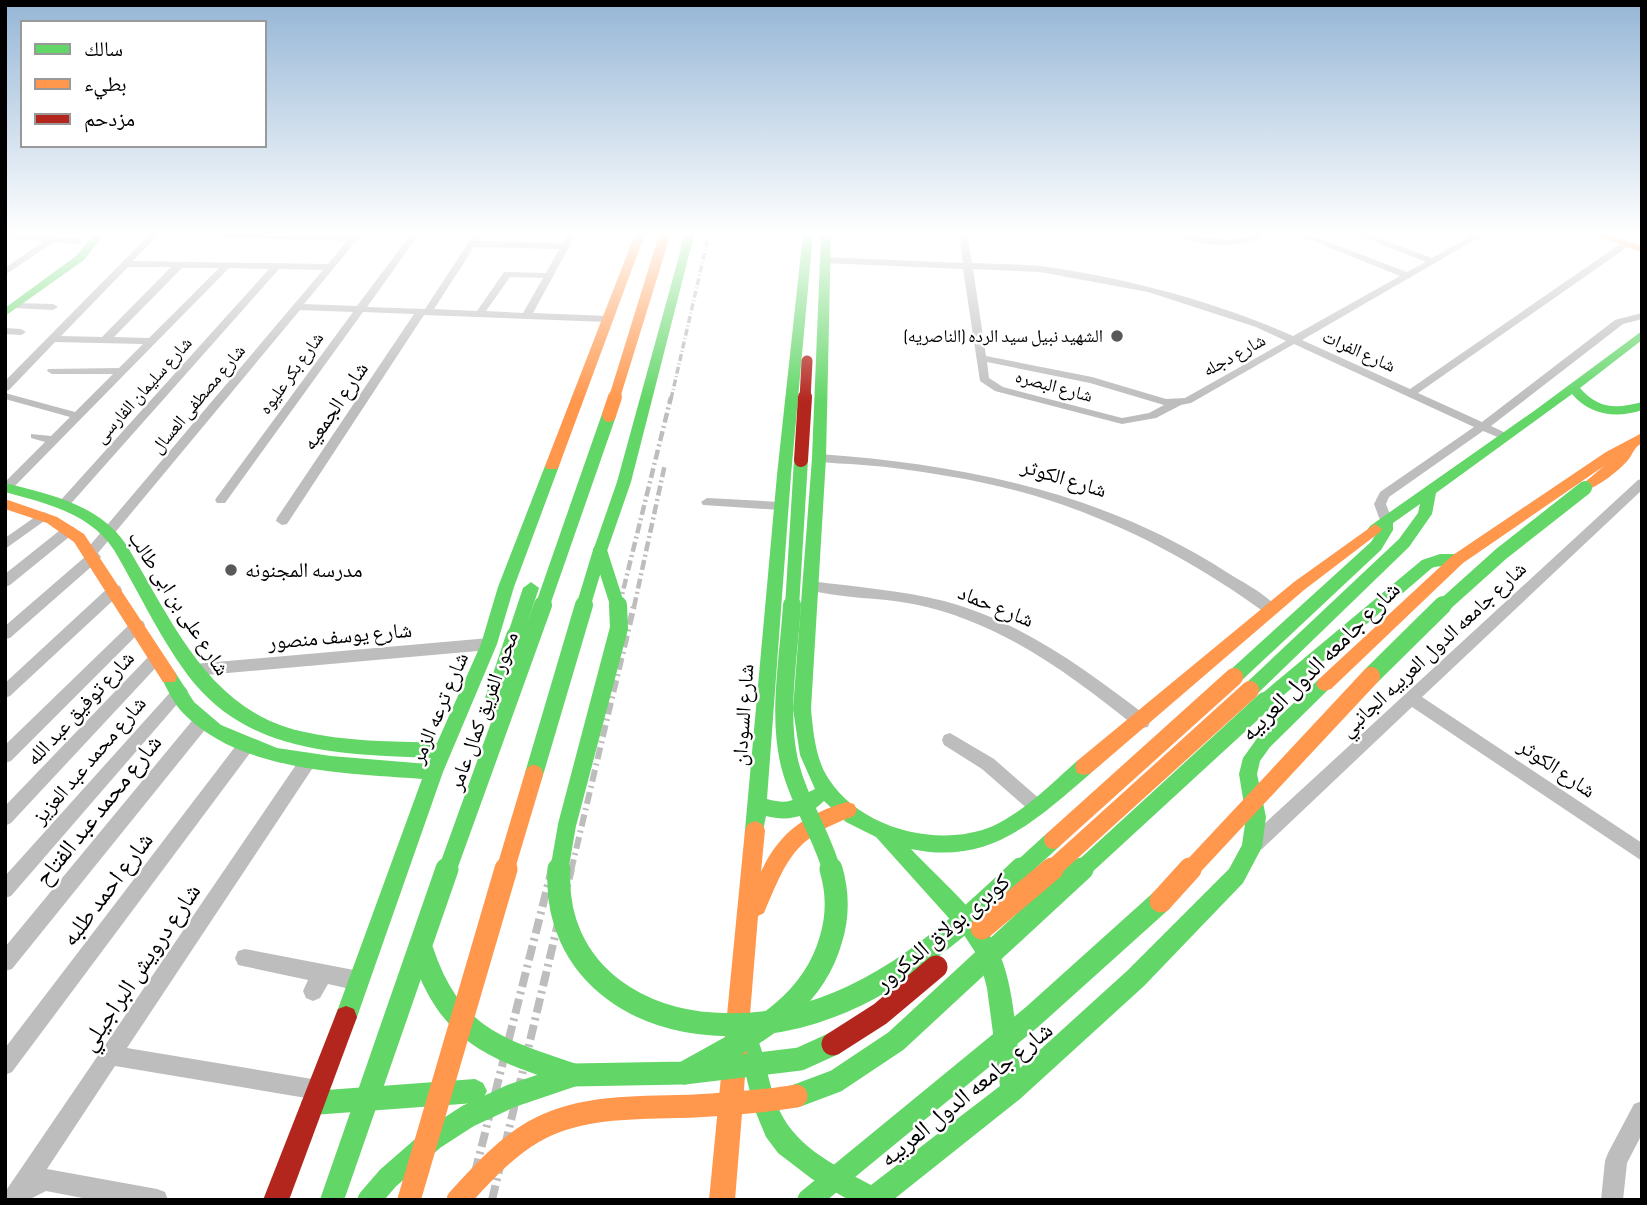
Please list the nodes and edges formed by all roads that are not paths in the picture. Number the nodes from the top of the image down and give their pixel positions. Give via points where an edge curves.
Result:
1 (26, 290) edge
2 (32, 290) edge
3 (101, 290) edge
4 (154, 290) edge
5 (202, 290) edge
6 (255, 290) edge
7 (312, 290) edge
8 (374, 290) edge
9 (440, 290) edge
10 (496, 290) edge
11 (541, 290) edge
12 (619, 290) edge
13 (647, 290) edge
14 (676, 290) edge
15 (802, 290) edge
16 (823, 290) edge
17 (972, 290) edge
18 (1154, 290) edge
19 (1380, 290) edge
20 (1556, 290) edge
21 (9, 306) edge
22 (54, 307) dead end
23 (298, 307) junction
24 (359, 310) junction
25 (424, 313) junction
26 (479, 315) junction
27 (1642, 316) edge
28 (526, 317) junction
29 (608, 319) junction
30 (5, 331) edge
31 (797, 331) junction
32 (21, 332) dead end
33 (1642, 334) edge
34 (53, 339) junction
35 (105, 340) junction
36 (152, 341) junction
37 (1296, 341) junction
38 (981, 358) junction
39 (52, 371) dead end
40 (122, 371) junction
41 (5, 388) edge
42 (1574, 389) junction
43 (1411, 393) junction
44 (5, 396) edge
45 (1177, 403) junction
46 (1642, 406) edge
47 (78, 416) junction
48 (1483, 426) junction
49 (35, 436) dead end
50 (1504, 436) junction
51 (1642, 438) edge
52 (54, 440) junction
53 (1627, 447) junction
54 (819, 458) junction
55 (1642, 482) edge
56 (6, 487) edge
57 (1429, 492) junction
58 (1636, 498) edge
59 (221, 500) dead end
60 (707, 502) dead end
61 (5, 504) edge
62 (64, 505) junction
63 (780, 506) junction
64 (42, 516) junction
65 (1386, 520) junction
66 (282, 521) dead end
67 (69, 530) junction
68 (110, 533) junction
69 (5, 545) edge
70 (600, 551) junction
71 (92, 555) junction
72 (1458, 559) junction
73 (5, 582) edge
74 (811, 586) junction
75 (531, 588) dead end
76 (115, 590) junction
77 (1272, 610) junction
78 (138, 625) junction
79 (5, 634) edge
80 (489, 644) junction
81 (157, 657) junction
82 (194, 670) junction
83 (180, 691) junction
84 (5, 692) edge
85 (1411, 698) junction
86 (202, 721) junction
87 (1142, 722) junction
88 (950, 740) dead end
89 (247, 744) junction
90 (443, 751) junction
91 (5, 756) edge
92 (308, 761) junction
93 (434, 772) junction
94 (824, 787) junction
95 (757, 804) junction
96 (1036, 806) junction
97 (847, 810) junction
98 (5, 818) edge
99 (881, 830) junction
100 (1252, 846) junction
101 (1642, 853) edge
102 (5, 891) edge
103 (748, 931) junction
104 (245, 958) dead end
105 (5, 962) edge
106 (359, 981) junction
107 (742, 1000) junction
108 (110, 1055) junction
109 (5, 1065) edge
110 (684, 1073) junction
111 (573, 1074) junction
112 (475, 1091) dead end
113 (1012, 1091) junction
114 (315, 1097) junction
115 (1642, 1112) edge
116 (11, 1198) edge
117 (157, 1200) edge
118 (276, 1200) edge
119 (332, 1200) edge
120 (369, 1200) edge
121 (409, 1200) edge
122 (458, 1200) edge
123 (722, 1200) edge
124 (809, 1200) edge
125 (873, 1200) edge
126 (1612, 1200) edge

1 - 21 main road
2 - 21 main road
3 - 34 street
4 - 35 street
5 - 36 street
6 - 62 street, شارع سليمان الفارسى
7 - 23 street, شارع مصطفى العسال
8 - 24 street, شارع بكر عليوه
9 - 25 street, شارع الجمعيه
10 - 26 street
11 - 28 street
12 - 29 main road, شارع ترعه الزمر
13 - 119 main road, محور الفريق كمال عامر, bridge via 584,493
14 - 70 main road, bridge via 624,482
15 - 31 main road, شارع السودان
16 - 54 main road
17 - 38 street, شارع البصره
18 - 37 street, شارع الفرات via 1223,311
19 - 37 street, شارع دجله
20 - 43 street
21 - 22 street
23 - 24 street
23 - 68 street, شارع مصطفى العسال
24 - 25 street
24 - 59 street, شارع بكر عليوه
25 - 26 street
25 - 66 street, شارع الجمعيه
26 - 28 street
27 - 48 street via 1619,322
28 - 29 street
29 - 80 main road, شارع ترعه الزمر via 506,587
30 - 32 street
31 - 63 main road, شارع السودان
31 - 110 main road, bridge via 806,344 807,361 785,732 803,801 829,862 838,909 824,964 797,1004
33 - 42 main road
34 - 35 street
34 - 41 street
35 - 36 street
36 - 40 street
37 - 43 street, شارع الفرات
37 - 45 street, شارع دجله
38 - 45 street via 1080,377
38 - 45 street, شارع البصره via 985,379 999,389 1114,420 1143,419
39 - 40 street
40 - 47 street
42 - 46 main road via 1586,403 1609,412 1625,413
42 - 50 main road
43 - 48 street, شارع الفرات
44 - 47 street
47 - 52 street
48 - 50 street, شارع الفرات
48 - 65 street via 1384,495 1380,504
49 - 52 street
50 - 57 main road
51 - 53 main road, شارع جامعه الدول العربيه
52 - 56 street
53 - 72 main road, شارع جامعه الدول العربيه
53 - 124 main road, bridge via 1624,457 1483,566 1417,629 1107,953
54 - 74 main road
54 - 77 street, شارع الكوثر via 964,474 1069,501 1161,540
55 - 58 street, شارع جامعه الدول العربيه الجانبي
56 - 62 main road, شارع على بن ابى طالب
57 - 65 main road
57 - 110 main road, كوبرى بولاق الدكرور, bridge via 1425,514 1404,543 1250,690 1059,863 880,1014 800,1059
58 - 85 street, شارع جامعه الدول العربيه الجانبي
60 - 63 street
61 - 64 main road
62 - 68 main road, شارع على بن ابى طالب
63 - 95 main road, شارع السودان
64 - 67 main road
64 - 69 street
65 - 70 main road, bridge via 1386,530 1376,546 933,948 884,982 841,1000 775,1021 732,1025 684,1023 647,1010 593,975 567,931 559,891 562,851 619,628 618,601
65 - 77 main road
67 - 71 main road
67 - 73 street
68 - 71 street, شارع مصطفى العسال
68 - 82 main road, شارع على بن ابى طالب
70 - 121 main road, bridge
71 - 76 main road
71 - 79 street, شارع مصطفى العسال
72 - 100 main road, شارع جامعه الدول العربيه via 1252,758 1248,774 1256,817
72 - 122 main road, كوبرى بولاق الدكرور, bridge via 1427,564 1265,702 865,1065 818,1089 788,1098 598,1111 561,1120 527,1136 494,1161
74 - 87 street, شارع حماد via 914,600 998,626 1069,665
74 - 94 main road via 803,728 811,761
75 - 111 main road, bridge via 431,893 421,947 436,996 476,1035
76 - 78 main road
76 - 84 street
77 - 87 main road
78 - 81 main road
78 - 91 street
80 - 82 street, شارع يوسف منصور
80 - 90 main road, شارع ترعه الزمر
81 - 83 main road
81 - 98 street, شارع توفيق عبد الله
82 - 90 main road, شارع على بن ابى طالب via 224,705 278,733
83 - 86 main road
83 - 102 street, شارع محمد عبد العزيز
85 - 100 street, شارع جامعه الدول العربيه الجانبي
85 - 101 street, شارع الكوثر
86 - 89 main road
86 - 105 street, شارع محمد عبد الفتاح
87 - 96 main road
88 - 96 street via 988,764
89 - 92 main road
89 - 109 street, شارع احمد طلبه
90 - 93 main road, شارع ترعه الزمر
92 - 93 main road
92 - 108 street, شارع درويش البراجيلي
93 - 106 main road, شارع ترعه الزمر
94 - 95 main road via 812,803 795,811 776,812
94 - 97 main road
95 - 103 main road, شارع السودان
96 - 99 main road via 1002,831 964,844 921,842
97 - 99 main road
97 - 103 main road via 824,814 801,827 768,877
99 - 113 main road via 971,928 988,953 998,988
100 - 113 main road, شارع جامعه الدول العربيه via 1236,876
103 - 107 main road, شارع السودان
104 - 106 street via 318,983
106 - 114 main road, شارع ترعه الزمر
107 - 123 main road, شارع السودان
107 - 125 main road via 756,1079 770,1119 786,1145
108 - 114 street
108 - 116 street, شارع درويش البراجيلي
110 - 111 main road, كوبرى بولاق الدكرور, bridge
111 - 120 main road, كوبرى بولاق الدكرور, bridge via 468,1116 434,1138
112 - 114 main road
113 - 125 main road, شارع جامعه الدول العربيه
114 - 118 main road, شارع ترعه الزمر
115 - 126 street via 1616,1161
116 - 117 street via 45,1180

